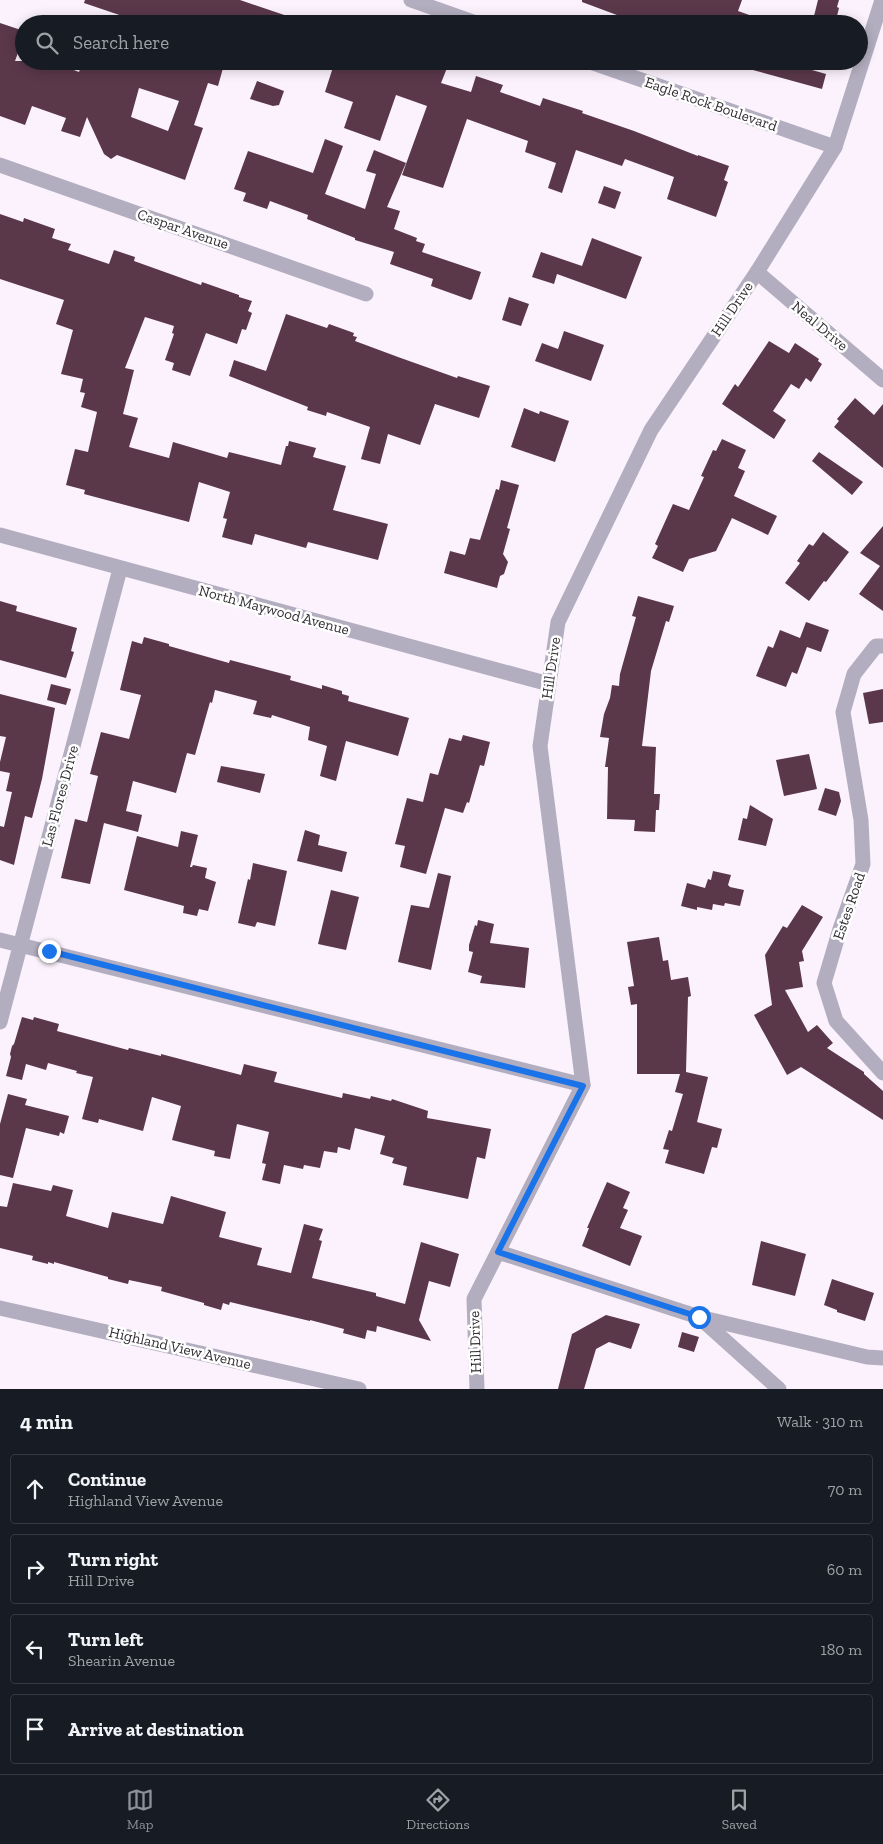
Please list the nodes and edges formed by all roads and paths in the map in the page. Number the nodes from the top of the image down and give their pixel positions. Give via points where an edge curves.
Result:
1 (411, 0) edge
2 (882, 0) edge
3 (454, 15) edge
4 (868, 45) edge
5 (613, 70) edge
6 (860, 70) edge
7 (836, 147) junction
8 (0, 165) edge
9 (757, 272) junction
10 (366, 294) dead end
11 (883, 380) edge
12 (0, 535) edge
13 (120, 569) junction
14 (883, 646) edge
15 (549, 684) junction
16 (0, 940) edge
17 (20, 945) junction
18 (0, 1022) edge
19 (883, 1073) edge
20 (583, 1086) junction
21 (498, 1252) junction
22 (0, 1308) edge
23 (699, 1317) junction
24 (883, 1358) edge
25 (359, 1389) edge
26 (477, 1389) edge
27 (779, 1389) edge

1 - 3 street
2 - 4 street, Hill Drive
5 - 7 street, Eagle Rock Boulevard
6 - 7 street, Hill Drive
7 - 9 street, Hill Drive
8 - 10 street, Caspar Avenue
9 - 11 street, Neal Drive
9 - 15 street, Hill Drive via 651,430 558,622
12 - 13 street, North Maywood Avenue
13 - 15 street, North Maywood Avenue
13 - 17 street, Las Flores Drive
14 - 19 street, Estes Road via 876,646 854,674 843,712 861,820 863,864 824,983 836,1021
15 - 20 street, Hill Drive via 540,746
16 - 17 street
17 - 18 street, Las Flores Drive
17 - 20 street
20 - 21 street, Hill Drive
21 - 23 street
21 - 26 street, Hill Drive via 474,1299
22 - 25 street, Highland View Avenue
23 - 24 street via 867,1357
23 - 27 street

